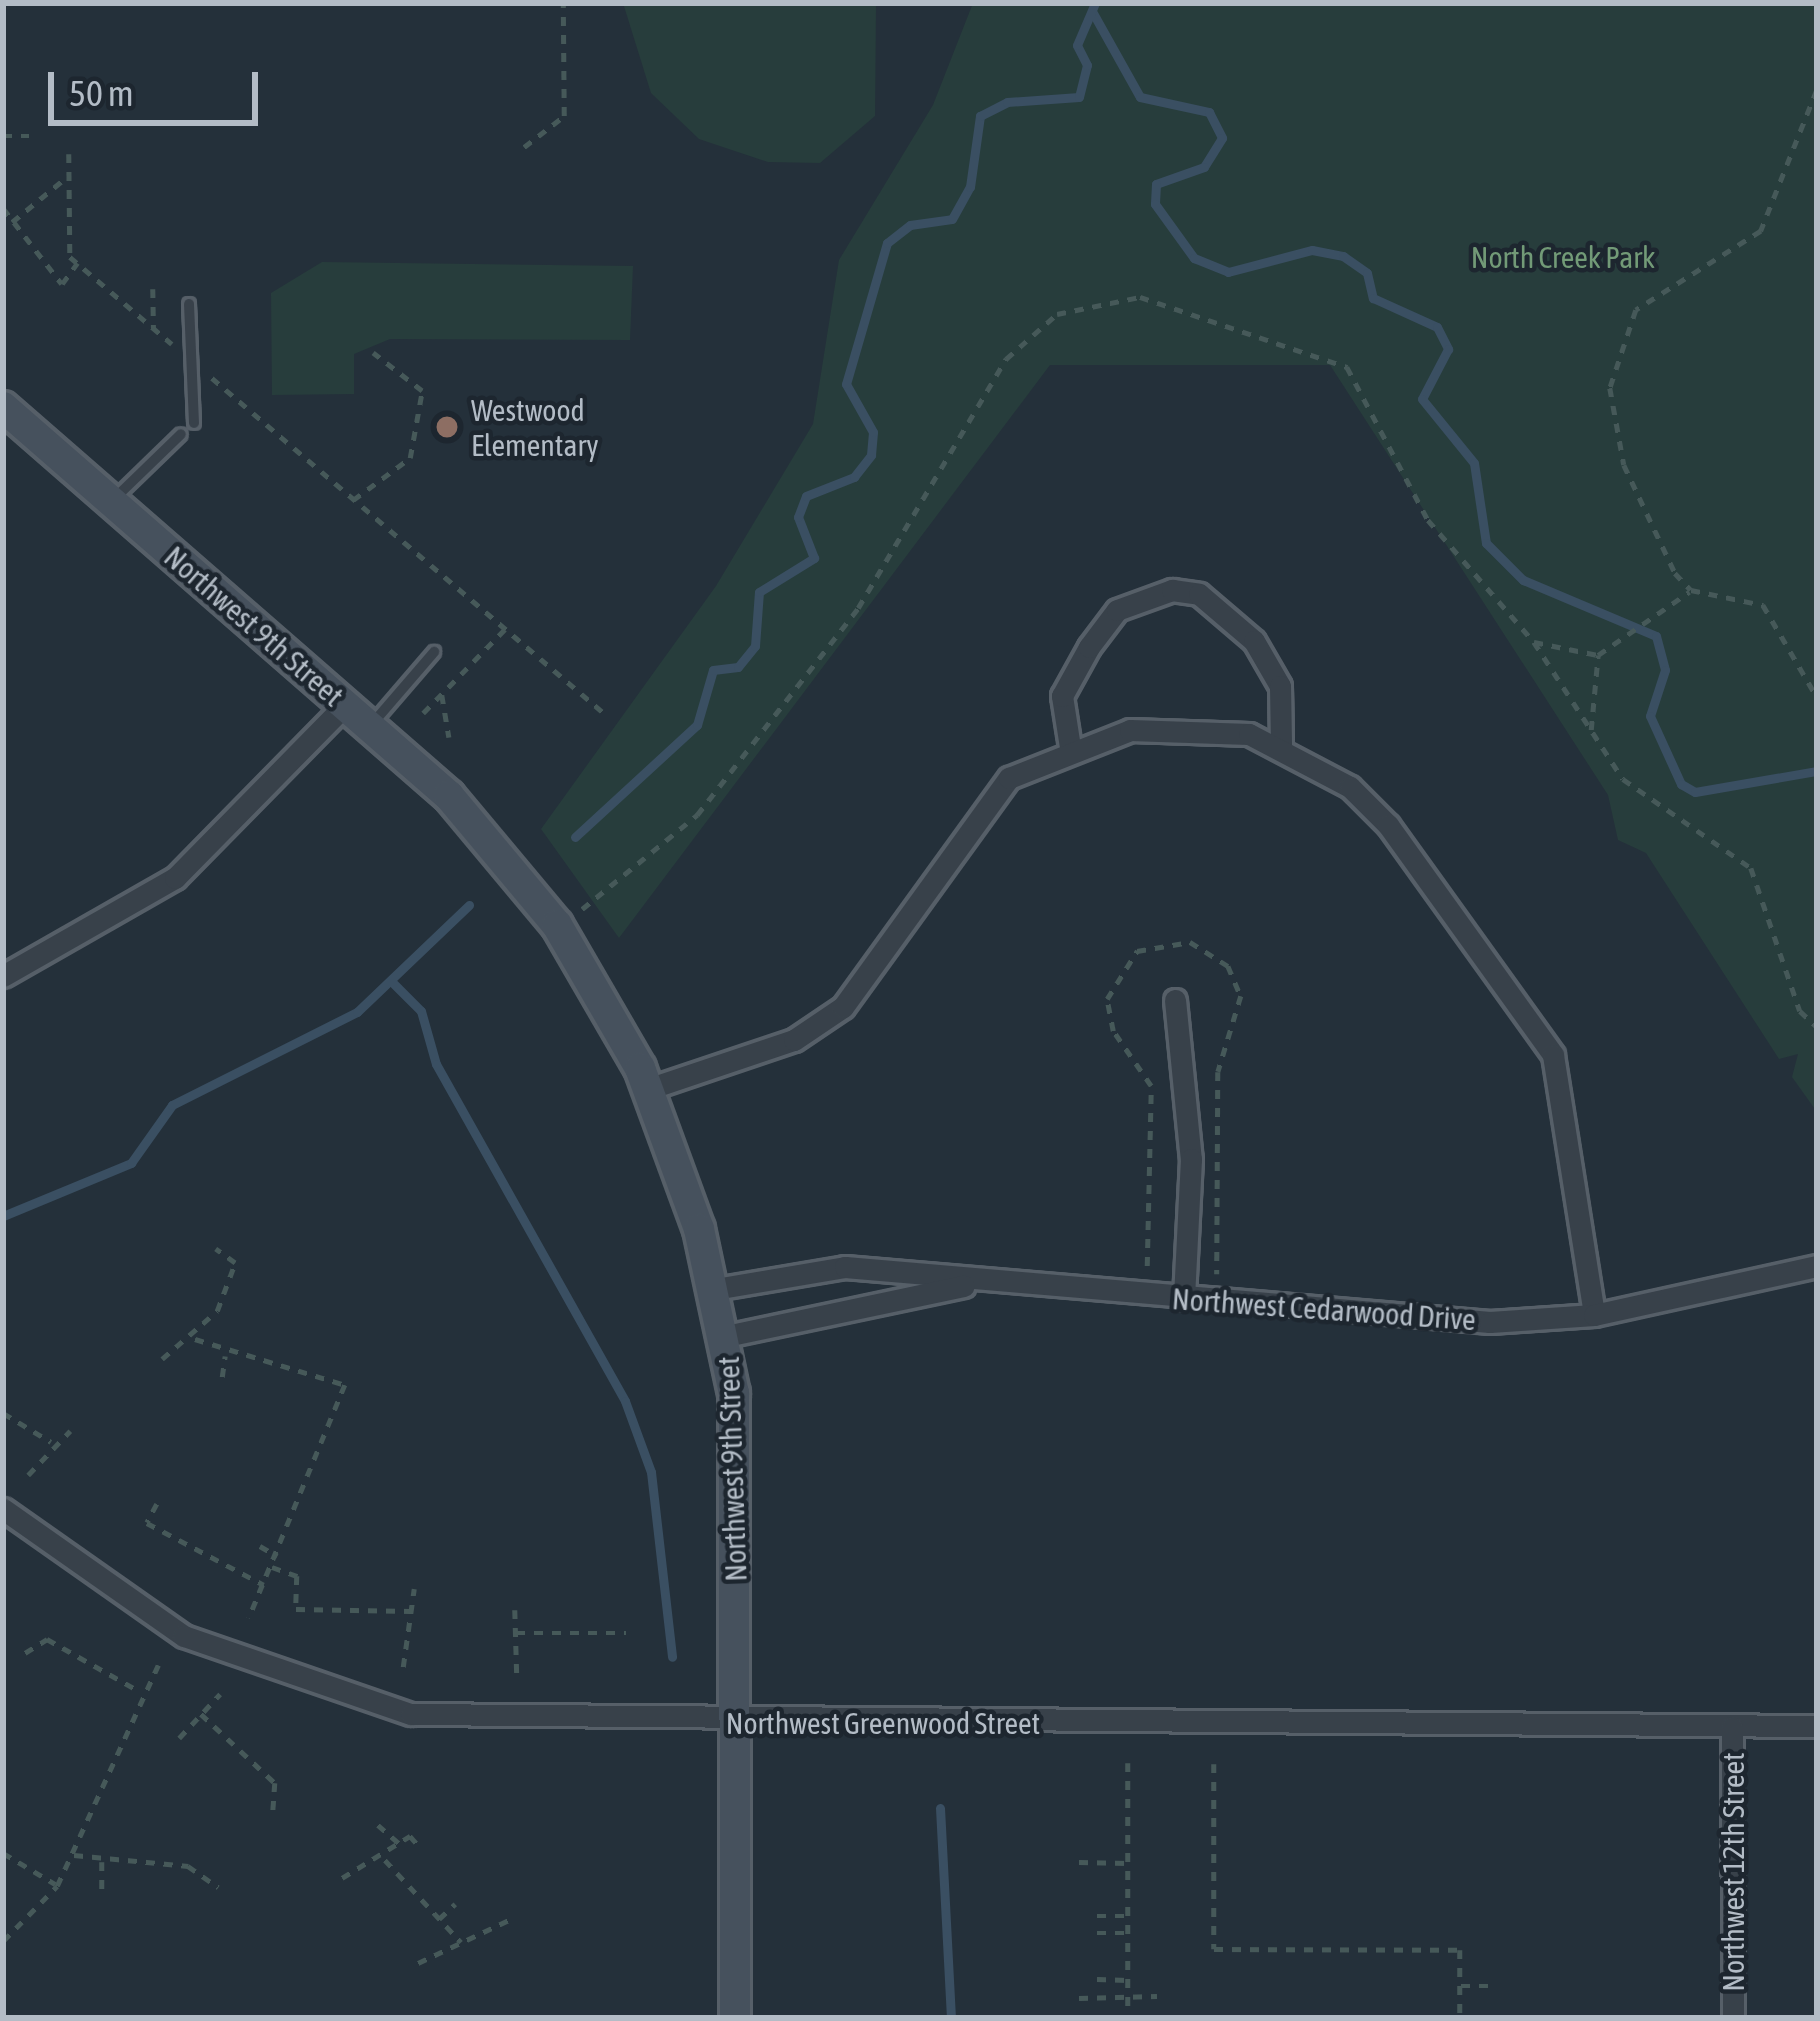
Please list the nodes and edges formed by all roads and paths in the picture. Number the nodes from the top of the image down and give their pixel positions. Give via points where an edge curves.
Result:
1 (563, 3) edge
2 (1817, 90) edge
3 (3, 136) edge
4 (29, 136) dead end
5 (524, 147) dead end
6 (69, 154) dead end
7 (69, 174) junction
8 (3, 208) edge
9 (12, 222) junction
10 (77, 263) junction
11 (153, 289) dead end
12 (189, 304) dead end
13 (154, 328) junction
14 (373, 353) dead end
15 (191, 360) junction
16 (3, 407) edge
17 (194, 423) dead end
18 (181, 434) dead end
19 (353, 500) junction
20 (111, 502) junction
21 (1690, 590) junction
22 (506, 629) junction
23 (1534, 642) dead end
24 (434, 652) dead end
25 (1598, 655) junction
26 (442, 695) junction
27 (1817, 697) edge
28 (345, 705) junction
29 (423, 712) dead end
30 (604, 714) dead end
31 (371, 725) junction
32 (1591, 730) dead end
33 (449, 737) dead end
34 (1281, 746) junction
35 (1070, 747) junction
36 (3, 976) edge
37 (1175, 1000) dead end
38 (648, 1089) junction
39 (216, 1250) dead end
40 (1817, 1266) edge
41 (970, 1284) junction
42 (715, 1289) junction
43 (1184, 1299) junction
44 (1594, 1315) junction
45 (726, 1336) junction
46 (194, 1339) junction
47 (225, 1356) junction
48 (162, 1359) dead end
49 (223, 1377) dead end
50 (3, 1412) edge
51 (70, 1431) dead end
52 (51, 1442) junction
53 (28, 1475) dead end
54 (157, 1504) dead end
55 (3, 1509) edge
56 (260, 1546) dead end
57 (212, 1547) dead end
58 (208, 1556) junction
59 (277, 1556) junction
60 (272, 1567) junction
61 (264, 1586) junction
62 (414, 1589) dead end
63 (515, 1610) dead end
64 (411, 1611) junction
65 (248, 1618) dead end
66 (516, 1633) junction
67 (626, 1633) dead end
68 (25, 1653) dead end
69 (158, 1665) dead end
70 (403, 1667) dead end
71 (517, 1678) dead end
72 (142, 1693) junction
73 (220, 1694) dead end
74 (201, 1714) junction
75 (736, 1722) junction
76 (1817, 1726) edge
77 (1732, 1727) junction
78 (179, 1738) dead end
79 (1128, 1763) dead end
80 (1214, 1764) dead end
81 (273, 1814) dead end
82 (378, 1825) dead end
83 (401, 1845) junction
84 (420, 1847) dead end
85 (3, 1853) edge
86 (74, 1855) junction
87 (385, 1860) junction
88 (102, 1862) junction
89 (1079, 1862) dead end
90 (1128, 1863) junction
91 (342, 1878) dead end
92 (57, 1886) junction
93 (218, 1887) dead end
94 (102, 1896) dead end
95 (455, 1904) dead end
96 (1097, 1916) dead end
97 (1128, 1916) junction
98 (440, 1919) junction
99 (509, 1920) dead end
100 (1097, 1933) dead end
101 (1128, 1933) junction
102 (3, 1940) edge
103 (461, 1942) junction
104 (418, 1963) dead end
105 (1097, 1979) dead end
106 (1128, 1980) junction
107 (1461, 1986) junction
108 (1488, 1986) dead end
109 (1128, 1996) junction
110 (1157, 1996) dead end
111 (1079, 1997) dead end
112 (735, 2018) edge
113 (1128, 2018) edge
114 (1460, 2018) edge
115 (1733, 2018) edge

1 - 5 path via 564,116
2 - 21 path via 1761,231 1636,310 1612,360 1624,465
3 - 4 path
6 - 7 path
7 - 9 path
7 - 10 path
8 - 9 path
9 - 10 path via 62,284
10 - 13 path
11 - 13 path
12 - 15 lane
13 - 15 path
14 - 19 path via 422,392 410,458
15 - 17 lane
15 - 19 path
16 - 20 street, Northwest 9th Street
18 - 20 lane
19 - 22 path
20 - 28 street, Northwest 9th Street
21 - 25 path
21 - 27 path via 1763,605
22 - 26 path
22 - 30 path
23 - 25 path
24 - 31 lane
25 - 32 path
26 - 29 path
26 - 33 path
28 - 31 street, Northwest 9th Street
28 - 36 street via 175,878
31 - 38 street, Northwest 9th Street via 449,796 557,925
34 - 35 street via 1158,726
34 - 35 street via 1280,686 1254,641 1199,594 1172,590 1117,610 1089,647 1062,697
34 - 44 street via 1388,825 1553,1055 1571,1117
35 - 38 street via 1009,778 972,818 843,1007 794,1040
37 - 43 street via 1191,1160
38 - 42 street, Northwest 9th Street
39 - 46 path via 235,1263
40 - 44 street, Northwest Cedarwood Drive
41 - 42 street, Northwest Cedarwood Drive via 845,1267
41 - 43 street, Northwest Cedarwood Drive
41 - 45 street, Northwest Cedarwood Drive
42 - 45 street, Northwest 9th Street
43 - 44 street, Northwest Cedarwood Drive via 1396,1321
45 - 75 street, Northwest 9th Street
46 - 47 path
46 - 48 path
47 - 49 path
47 - 59 path via 345,1384
50 - 52 path
51 - 52 path
52 - 53 path
54 - 58 path via 147,1523
55 - 75 street, Northwest Greenwood Street via 164,1624 302,1684 478,1720
56 - 59 path
57 - 58 path
58 - 61 path
59 - 60 path
60 - 61 path
60 - 64 path via 297,1576 296,1609
61 - 65 path
62 - 64 path
63 - 66 path
64 - 70 path
66 - 67 path
66 - 71 path
68 - 72 path via 47,1639
69 - 72 path
72 - 86 path
73 - 74 path
74 - 78 path
74 - 81 path via 275,1784
75 - 77 street, Northwest Greenwood Street
75 - 112 street, Northwest 9th Street
76 - 77 street, Northwest Greenwood Street
77 - 115 street, Northwest 12th Street
79 - 90 path
80 - 107 path via 1214,1949 1460,1950
82 - 83 path
83 - 84 path via 410,1837
83 - 87 path
85 - 92 path
86 - 88 path
86 - 92 path
87 - 91 path
87 - 98 path
88 - 93 path via 188,1866
88 - 94 path
89 - 90 path
90 - 97 path
92 - 102 path
95 - 98 path
96 - 97 path
97 - 101 path
98 - 103 path
99 - 103 path
100 - 101 path
101 - 106 path
103 - 104 path
105 - 106 path
106 - 109 path
107 - 108 path
107 - 114 path
109 - 110 path
109 - 111 path
109 - 113 path

